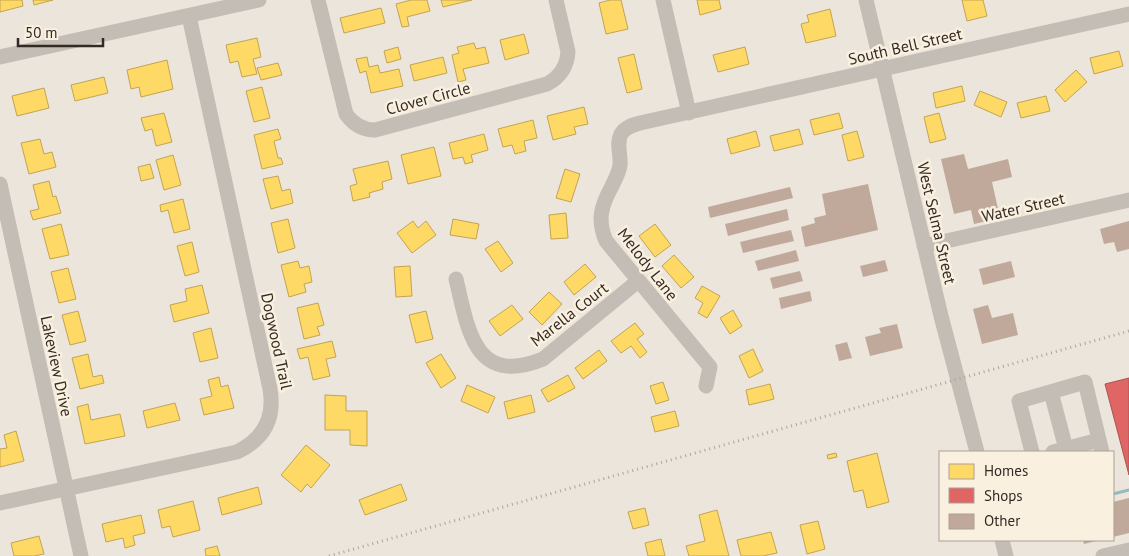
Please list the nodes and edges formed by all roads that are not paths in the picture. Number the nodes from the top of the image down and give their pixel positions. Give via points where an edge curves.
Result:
1 (259, 0) edge
2 (318, 0) edge
3 (556, 0) edge
4 (663, 0) edge
5 (866, 0) edge
6 (1129, 14) edge
7 (189, 16) junction
8 (0, 57) edge
9 (882, 69) junction
10 (689, 113) junction
11 (0, 184) edge
12 (1129, 200) edge
13 (924, 246) junction
14 (456, 279) dead end
15 (638, 281) junction
16 (706, 386) dead end
17 (1051, 392) junction
18 (1101, 446) edge
19 (1059, 450) edge
20 (977, 451) edge
21 (1032, 451) edge
22 (66, 489) junction
23 (0, 504) edge
24 (1002, 541) edge
25 (1129, 550) edge
26 (81, 556) edge
27 (1006, 556) edge
28 (1103, 556) edge

1 - 7 street
2 - 3 street, Clover Circle via 346,114 358,126 375,130 553,81 563,71 568,52
4 - 10 street
5 - 9 street, West Selma Street
6 - 9 street, South Bell Street
7 - 8 street
7 - 22 street, Dogwood Trail via 270,389 270,415 258,438 237,452
9 - 10 street, South Bell Street
9 - 13 street, West Selma Street
10 - 15 street, Melody Lane via 633,125 626,128 619,139 619,170 602,211 602,233
11 - 22 street, Lakeview Drive
12 - 13 street, Water Street
13 - 20 street, West Selma Street
14 - 15 street, Marella Court via 466,321 477,348 485,358 516,366 543,359
15 - 16 street, Melody Lane via 710,368
17 - 18 street via 1085,382
17 - 19 street
17 - 21 street via 1019,401
18 - 19 street
22 - 23 street, Dogwood Trail
22 - 26 street, Lakeview Drive
24 - 27 street
25 - 28 street

